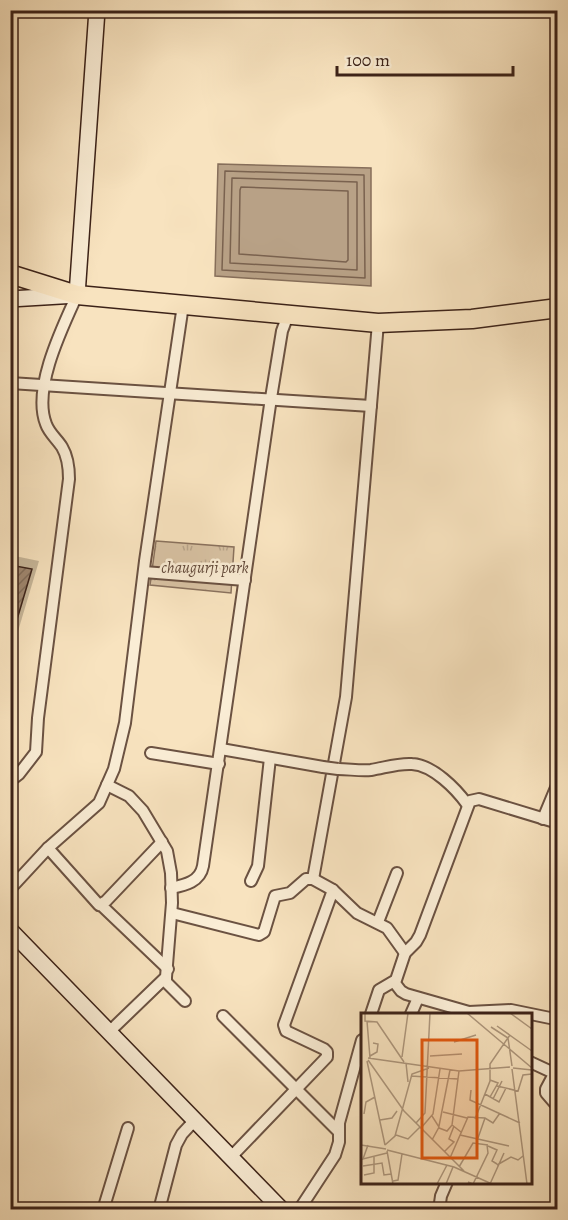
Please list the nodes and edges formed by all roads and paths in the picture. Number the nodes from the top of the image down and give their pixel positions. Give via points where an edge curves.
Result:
1 (97, 10) edge
2 (10, 274) edge
3 (77, 296) junction
4 (10, 299) edge
5 (183, 305) junction
6 (558, 308) edge
7 (288, 315) junction
8 (378, 322) junction
9 (10, 383) edge
10 (45, 385) junction
11 (170, 393) junction
12 (271, 399) junction
13 (371, 406) junction
14 (144, 572) junction
15 (245, 580) junction
16 (221, 749) junction
17 (151, 753) dead end
18 (270, 758) junction
19 (219, 764) junction
20 (10, 781) edge
21 (558, 783) edge
22 (107, 785) junction
23 (467, 804) junction
24 (543, 819) junction
25 (558, 823) edge
26 (162, 843) junction
27 (48, 848) junction
28 (397, 873) dead end
29 (313, 879) junction
30 (251, 881) dead end
31 (171, 888) junction
32 (10, 890) edge
33 (333, 890) junction
34 (101, 905) junction
35 (172, 913) junction
36 (378, 922) junction
37 (10, 930) edge
38 (405, 953) junction
39 (167, 973) junction
40 (392, 984) junction
41 (418, 998) junction
42 (185, 1001) dead end
43 (371, 1013) edge
44 (411, 1013) edge
45 (526, 1013) edge
46 (532, 1014) edge
47 (223, 1016) dead end
48 (558, 1017) edge
49 (109, 1032) junction
50 (361, 1046) edge
51 (532, 1062) edge
52 (556, 1074) edge
53 (296, 1090) junction
54 (558, 1107) edge
55 (195, 1120) junction
56 (128, 1128) dead end
57 (339, 1132) junction
58 (231, 1157) junction
59 (446, 1184) edge
60 (103, 1209) edge
61 (159, 1209) edge
62 (282, 1209) edge
63 (299, 1209) edge
64 (439, 1209) edge

1 - 3 street
2 - 3 main road
3 - 4 street
3 - 5 main road
3 - 10 street via 51,356
5 - 7 main road
5 - 11 street
6 - 8 main road via 472,319
7 - 8 main road
7 - 12 street
8 - 13 street
9 - 10 street
10 - 11 street
10 - 20 street via 45,422 63,448 69,478 36,752
11 - 12 street
11 - 14 street
12 - 13 street
12 - 15 street
13 - 29 street via 346,697
14 - 15 street
14 - 22 street via 125,723
15 - 16 street
16 - 18 street
16 - 19 street
17 - 19 street
18 - 23 street, bridge via 338,769 422,766 457,790
18 - 30 street via 260,856
19 - 31 street via 202,872 188,884
21 - 24 street
22 - 26 street via 129,796
22 - 27 street via 99,803
23 - 24 street via 478,799
23 - 38 street via 420,935
24 - 25 street
26 - 31 street via 167,851
26 - 34 street
27 - 32 street
27 - 34 street
28 - 36 street
29 - 33 street
29 - 35 street via 306,879 288,894 275,896 264,932 259,935
31 - 35 street
33 - 36 street via 357,913
33 - 53 street via 284,1025 286,1031 324,1049 327,1057
34 - 39 street
35 - 39 street
36 - 38 street via 390,930
37 - 49 street
38 - 40 street
39 - 42 street via 166,982
39 - 49 street
40 - 41 street
40 - 43 street via 380,990
41 - 44 street
41 - 45 street via 469,1012
46 - 48 street
47 - 53 street
49 - 55 street
50 - 57 street
51 - 52 street
52 - 54 street via 546,1093
53 - 57 street
53 - 58 street
55 - 58 street
55 - 61 street via 176,1146
56 - 60 street
57 - 63 street via 335,1155
58 - 62 street
59 - 64 street

